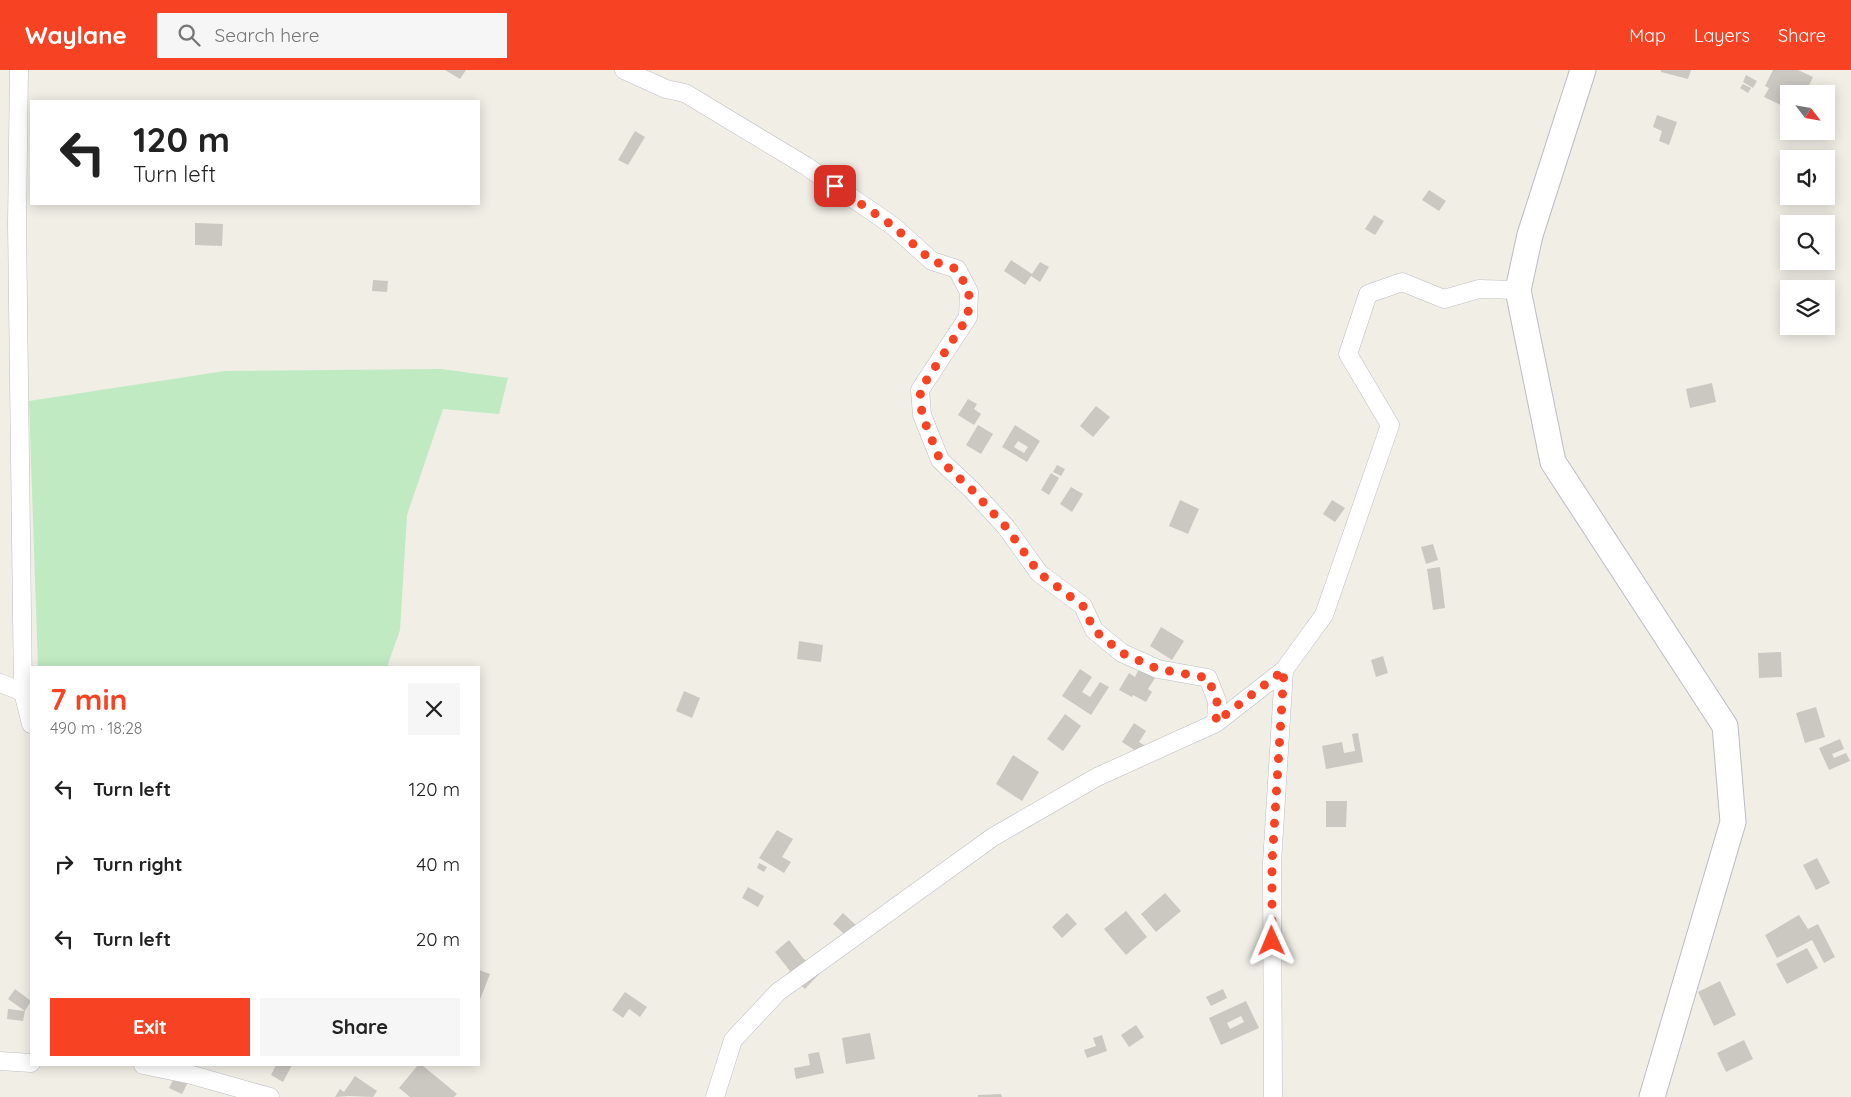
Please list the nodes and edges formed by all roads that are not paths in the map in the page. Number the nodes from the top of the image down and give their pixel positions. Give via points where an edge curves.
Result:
1 (18, 70) edge
2 (624, 70) edge
3 (1584, 70) edge
4 (1518, 290) junction
5 (1284, 670) junction
6 (0, 683) edge
7 (23, 692) junction
8 (30, 720) edge
9 (1216, 722) junction
10 (0, 1061) edge
11 (30, 1063) edge
12 (148, 1066) edge
13 (270, 1097) edge
14 (714, 1097) edge
15 (1273, 1097) edge
16 (1652, 1097) edge

1 - 7 street
2 - 9 street via 693,98 806,166 893,226 932,261 957,269 969,292 968,317 920,390 922,415 940,460 1006,527 1039,573 1083,606 1094,630 1122,653 1158,669 1208,678 1217,701
3 - 4 street via 1530,235
4 - 5 street via 1479,289 1444,299 1402,282 1368,294 1348,354 1390,425 1324,615
4 - 16 street via 1553,462 1725,726 1733,822
5 - 9 street
5 - 15 street via 1272,863
6 - 7 street
7 - 8 street
9 - 14 street via 1097,777 992,837 778,992 733,1040
10 - 11 street
12 - 13 street

